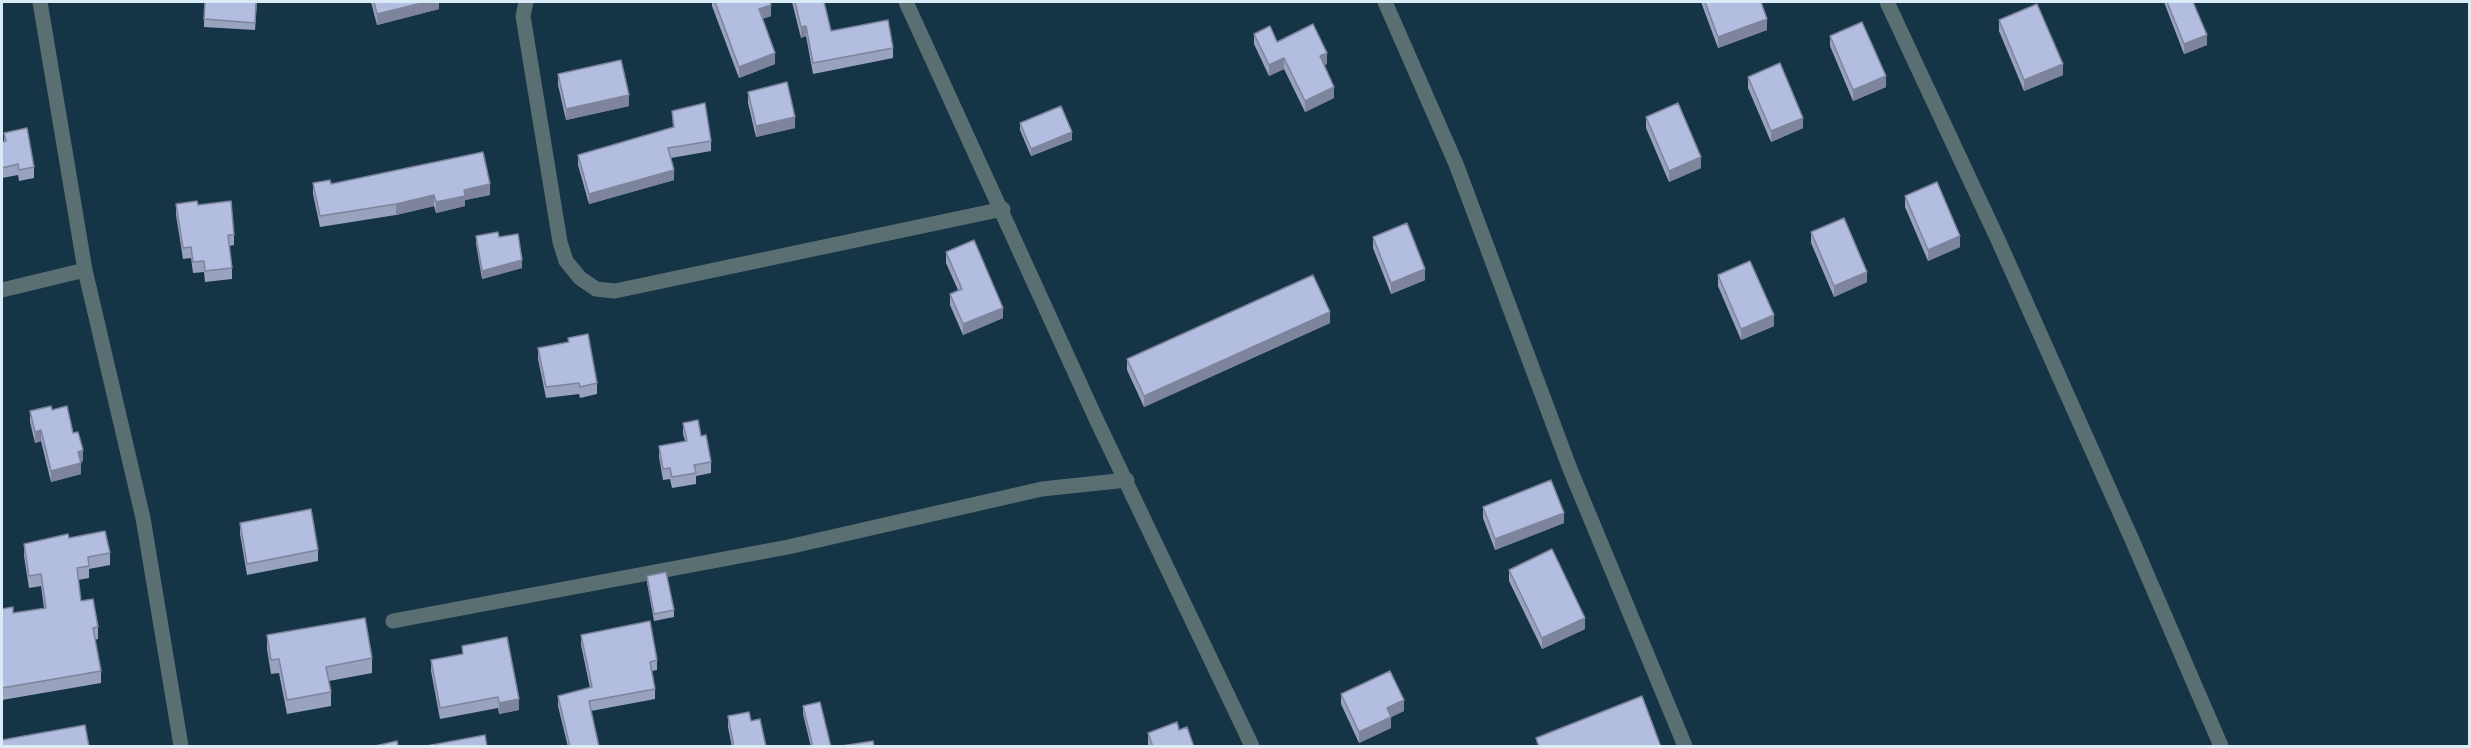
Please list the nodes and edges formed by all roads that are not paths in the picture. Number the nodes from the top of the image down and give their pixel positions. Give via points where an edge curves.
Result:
1 (40, 2) edge
2 (526, 2) edge
3 (906, 2) edge
4 (1385, 2) edge
5 (1887, 2) edge
6 (1003, 209) junction
7 (85, 270) junction
8 (2, 290) edge
9 (1127, 480) junction
10 (393, 621) dead end
11 (182, 747) edge
12 (1252, 747) edge
13 (1685, 747) edge
14 (2221, 747) edge

1 - 7 street
2 - 6 street via 523,16 560,242 566,261 596,289 615,291
3 - 6 street
4 - 13 street via 1456,164 1570,469
5 - 14 street via 2037,327
6 - 9 street
7 - 8 street
7 - 11 street via 143,518
9 - 10 street via 1042,489 788,547
9 - 12 street

